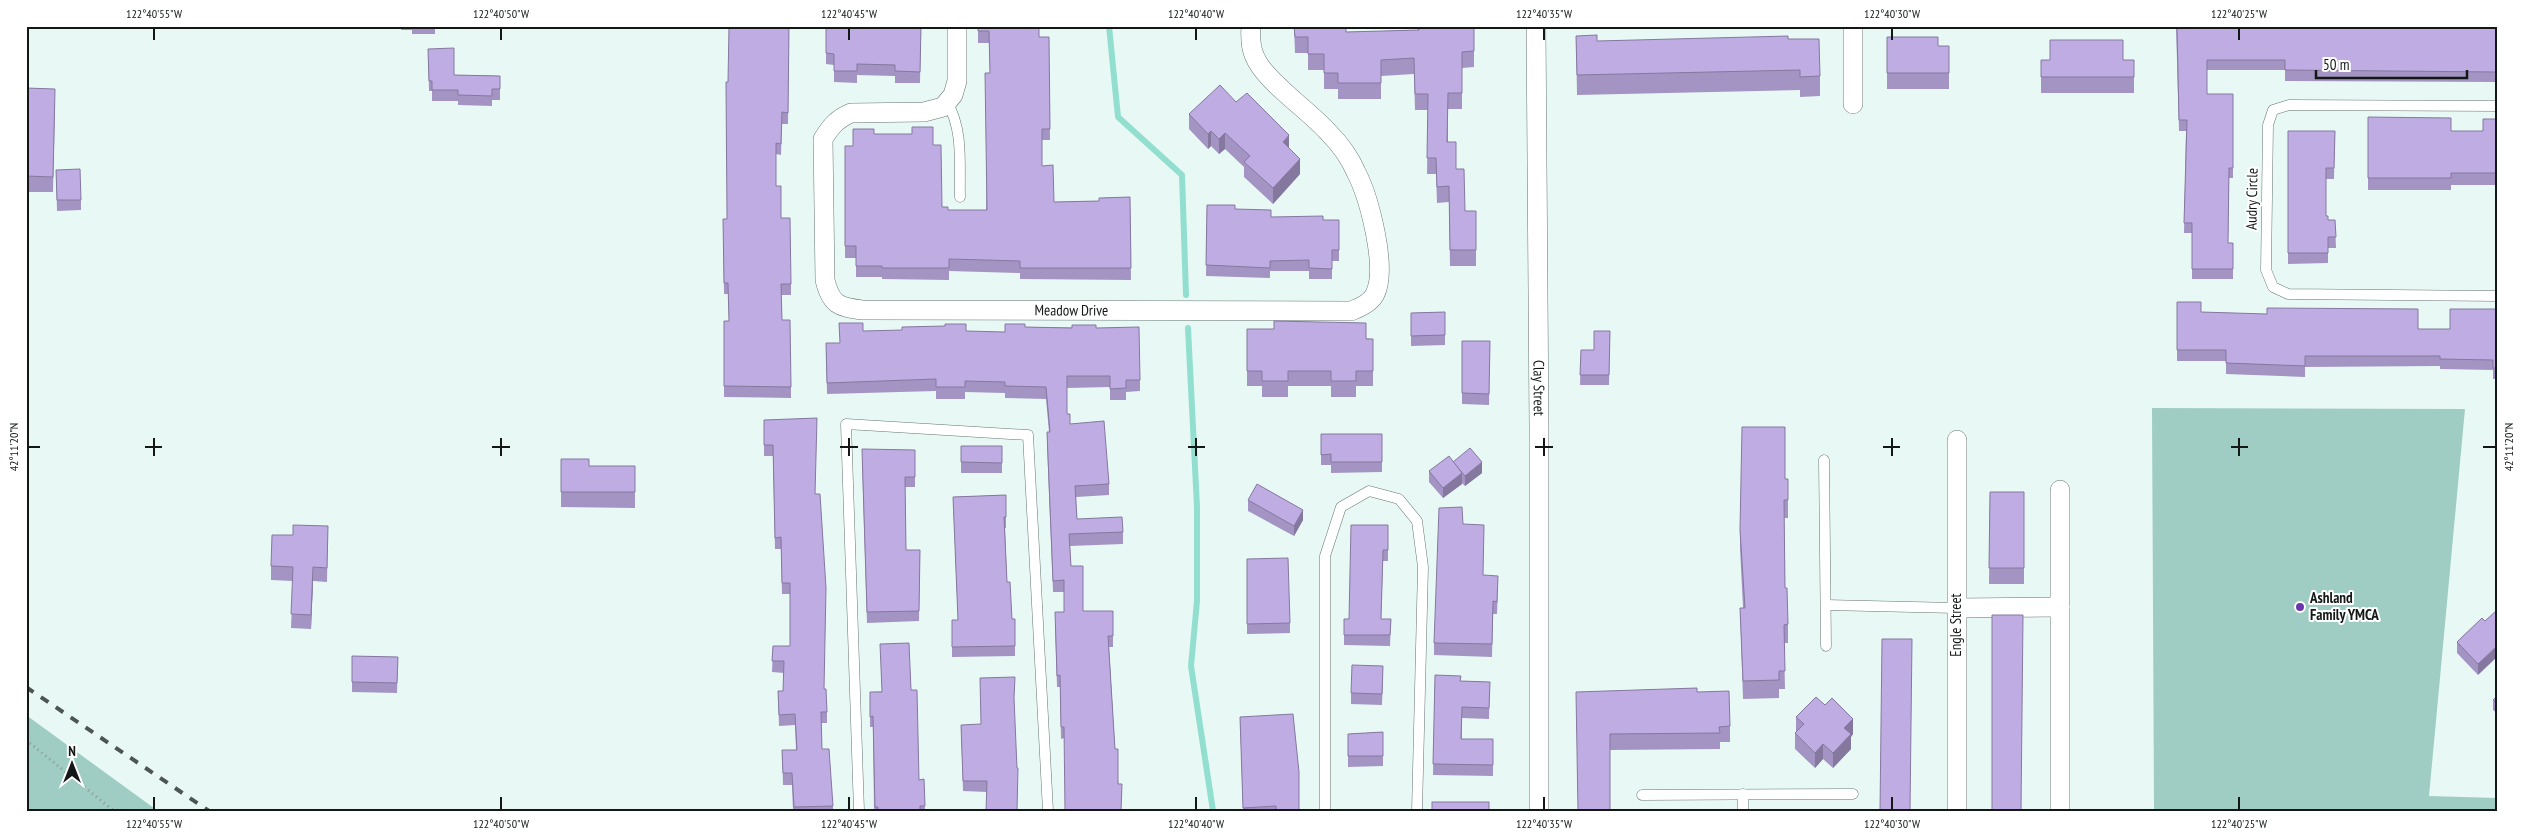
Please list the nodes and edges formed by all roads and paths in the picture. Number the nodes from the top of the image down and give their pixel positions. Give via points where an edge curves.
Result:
1 (956, 26) edge
2 (1251, 26) edge
3 (1536, 26) edge
4 (1854, 26) edge
5 (947, 102) junction
6 (1854, 104) dead end
7 (2497, 106) edge
8 (960, 197) dead end
9 (2497, 296) edge
10 (1957, 440) dead end
11 (1824, 460) dead end
12 (2060, 490) dead end
13 (1826, 605) junction
14 (2060, 607) junction
15 (1956, 608) junction
16 (1826, 646) dead end
17 (26, 740) edge
18 (1743, 794) junction
19 (1853, 794) dead end
20 (1642, 795) dead end
21 (114, 811) edge
22 (859, 811) edge
23 (1048, 811) edge
24 (1325, 811) edge
25 (1417, 811) edge
26 (1539, 811) edge
27 (1743, 811) edge
28 (1957, 811) edge
29 (2060, 811) edge

1 - 5 street via 957,81
2 - 5 street, Meadow Drive via 1252,54 1261,68 1328,132 1357,172 1379,252 1379,281 1375,295 1351,312 862,310 842,307 834,302 825,280 824,140 830,127 852,112 924,112 943,107
3 - 26 street, Clay Street
4 - 6 street
5 - 8 lane via 955,116 959,136
7 - 9 lane, Audry Circle via 2289,105 2273,110 2268,125 2266,270 2273,287 2288,294
10 - 15 street, Engle Street
11 - 13 lane
12 - 14 street
13 - 15 lane
13 - 16 lane
14 - 15 street
14 - 29 street
15 - 28 street, Engle Street
17 - 21 path
18 - 19 lane
18 - 20 lane
18 - 27 lane
22 - 23 lane via 846,424 1028,435
24 - 25 lane via 1325,556 1341,507 1369,491 1399,499 1417,521 1423,567

